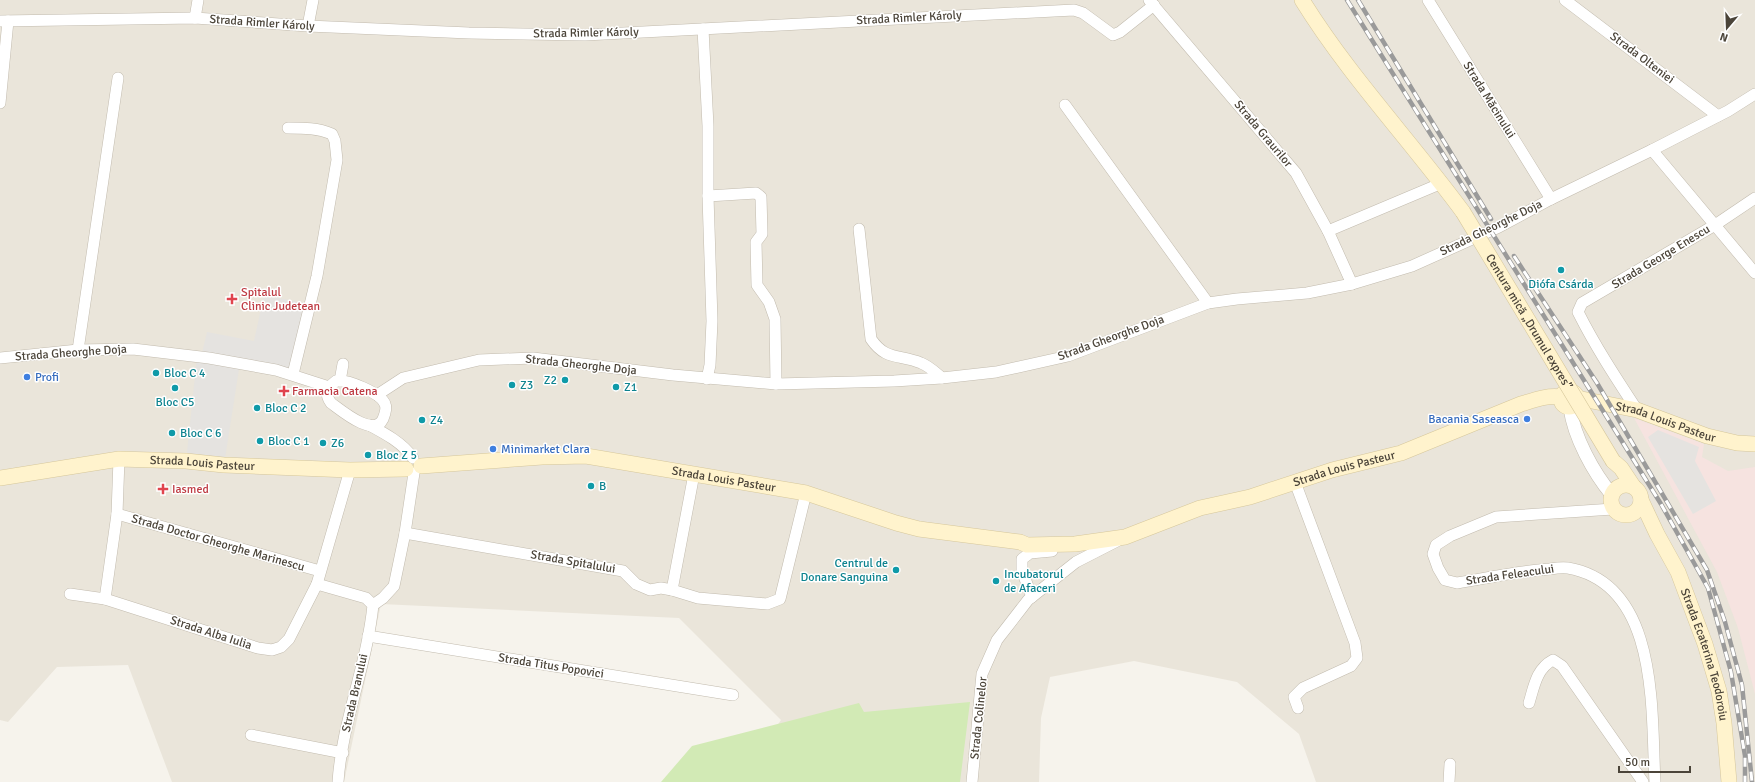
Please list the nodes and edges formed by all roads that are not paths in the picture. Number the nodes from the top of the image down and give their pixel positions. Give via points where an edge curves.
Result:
1 (198, 0) edge
2 (314, 0) edge
3 (1302, 0) edge
4 (1428, 0) edge
5 (1565, 0) edge
6 (1151, 3) edge
7 (195, 18) junction
8 (4, 21) edge
9 (308, 26) junction
10 (703, 29) junction
11 (118, 78) dead end
12 (1755, 94) edge
13 (0, 103) edge
14 (1065, 105) dead end
15 (1718, 116) junction
16 (288, 128) dead end
17 (1652, 150) junction
18 (1442, 183) junction
19 (708, 196) junction
20 (1755, 198) edge
21 (1551, 199) junction
22 (1715, 225) junction
23 (859, 229) dead end
24 (1328, 231) junction
25 (1755, 273) edge
26 (1352, 284) junction
27 (1208, 303) junction
28 (78, 350) junction
29 (0, 358) edge
30 (343, 364) dead end
31 (293, 374) junction
32 (942, 378) junction
33 (707, 379) junction
34 (340, 381) junction
35 (776, 384) junction
36 (329, 387) junction
37 (388, 388) junction
38 (376, 395) junction
39 (1569, 401) junction
40 (386, 404) junction
41 (1637, 410) junction
42 (383, 420) junction
43 (369, 425) junction
44 (387, 435) junction
45 (1755, 444) edge
46 (119, 459) junction
47 (414, 467) junction
48 (350, 470) junction
49 (694, 474) junction
50 (0, 478) edge
51 (1295, 482) junction
52 (806, 493) junction
53 (1619, 493) junction
54 (1641, 500) junction
55 (116, 514) junction
56 (1631, 514) junction
57 (405, 533) junction
58 (1657, 534) junction
59 (1125, 537) junction
60 (1020, 542) junction
61 (1075, 547) junction
62 (1076, 562) junction
63 (320, 571) junction
64 (317, 584) junction
65 (672, 590) junction
66 (70, 594) dead end
67 (1032, 596) junction
68 (105, 599) junction
69 (373, 605) junction
70 (368, 636) junction
71 (733, 695) dead end
72 (1529, 704) dead end
73 (1298, 708) dead end
74 (251, 735) dead end
75 (342, 753) junction
76 (1450, 764) dead end
77 (338, 782) edge
78 (972, 782) edge
79 (1449, 782) edge
80 (1643, 782) edge
81 (1655, 782) edge
82 (1729, 782) edge

1 - 7 street
2 - 9 street
3 - 18 main road, Centura mică „Drumul expres” via 1341,60
4 - 21 street, Strada Măcinului
5 - 15 street, Strada Olteniei
6 - 10 street, Strada Rimler Károly via 1120,32 1113,35 1083,13 1069,10
6 - 24 street, Strada Graurilor via 1296,173
7 - 8 street, Strada Rimler Károly
7 - 9 street, Strada Rimler Károly
8 - 13 street
9 - 10 street, Strada Rimler Károly via 585,35
10 - 19 street via 708,126
11 - 28 street
12 - 15 street, Strada Gheorghe Doja
14 - 27 street
15 - 17 street, Strada Gheorghe Doja
16 - 31 street via 306,128 332,134 337,160 317,276
17 - 21 street, Strada Gheorghe Doja
17 - 22 street
18 - 24 street
18 - 53 main road, Centura mică „Drumul expres”, bridge via 1463,212 1613,461 1621,468
19 - 33 street via 712,321
19 - 35 street via 756,193 760,197 762,234 756,242 757,285 769,302 775,319
20 - 22 street, Strada George Enescu
21 - 26 street, Strada Gheorghe Doja via 1499,227 1412,266
22 - 25 street
22 - 41 street, Strada George Enescu via 1582,303 1578,312
23 - 32 street via 871,339 878,349 921,363
24 - 26 street, Strada Graurilor
26 - 27 street, Strada Gheorghe Doja via 1307,293
27 - 32 street, Strada Gheorghe Doja via 1068,356 996,372
28 - 29 street, Strada Gheorghe Doja
28 - 31 street, Strada Gheorghe Doja via 134,349 209,358
30 - 34 street
31 - 36 street, Strada Gheorghe Doja
32 - 35 street, Strada Gheorghe Doja
33 - 35 street, Strada Gheorghe Doja
33 - 37 street, Strada Gheorghe Doja via 525,358 479,360 403,378
34 - 36 street
34 - 38 street via 350,382
36 - 43 street via 327,395 331,403
37 - 38 street, Strada Gheorghe Doja
37 - 40 street
38 - 40 street
39 - 41 main road, Strada Louis Pasteur
39 - 51 main road, Strada Louis Pasteur via 1554,396 1541,398 1401,453
39 - 53 street via 1577,434 1589,461
40 - 42 street
41 - 45 main road, Strada Louis Pasteur via 1707,436
42 - 43 street via 379,425
42 - 44 street
43 - 44 street
44 - 47 street via 406,450
46 - 48 main road, Strada Louis Pasteur
46 - 50 main road, Strada Louis Pasteur
46 - 55 street
47 - 48 main road, Strada Louis Pasteur
47 - 49 main road, Strada Louis Pasteur via 586,456
47 - 57 street
48 - 63 street
49 - 52 main road, Strada Louis Pasteur
49 - 65 street
51 - 59 main road, Strada Louis Pasteur via 1250,497 1200,508
51 - 73 street via 1356,643 1357,658 1351,666 1303,688 1294,697
52 - 60 main road, Strada Louis Pasteur via 919,529
52 - 65 street, Strada Spitalului via 780,600 767,604 748,603 698,598
53 - 54 main road, Centura mică „Drumul expres” via 1639,492
53 - 56 main road, Strada Ecaterina Teodoroiu via 1622,514
53 - 81 street, Strada Feleacului via 1496,517 1450,536 1436,545 1433,554 1445,580 1457,583 1535,570 1566,568 1590,574 1616,593 1630,613 1642,643 1649,674
54 - 56 main road via 1638,508
54 - 58 main road, Strada Ecaterina Teodoroiu
55 - 63 street, Strada Doctor Gheorghe Marinescu
55 - 68 street
56 - 58 main road, Strada Ecaterina Teodoroiu
57 - 65 street, Strada Spitalului via 623,571 642,588
57 - 69 street via 394,586
58 - 82 main road, Strada Ecaterina Teodoroiu via 1678,572 1694,611 1719,691
59 - 60 main road, Strada Louis Pasteur via 1099,532 1034,537
59 - 61 main road, Strada Louis Pasteur
59 - 62 street, Strada Colinelor
60 - 61 main road, Strada Louis Pasteur
61 - 62 street
61 - 67 street via 1030,553 1022,559 1022,571
62 - 67 street, Strada Colinelor
63 - 64 street
64 - 68 street, Strada Alba Iulia via 289,639 281,647 272,650 258,648
64 - 69 street via 366,598
66 - 68 street, Strada Alba Iulia
67 - 78 street, Strada Colinelor via 997,640 982,674
69 - 70 street, Strada Branului
70 - 71 street, Strada Titus Popovici
70 - 75 street, Strada Branului
72 - 80 street via 1537,675 1545,664 1553,660 1562,666
74 - 75 street
75 - 77 street, Strada Branului
76 - 79 street

